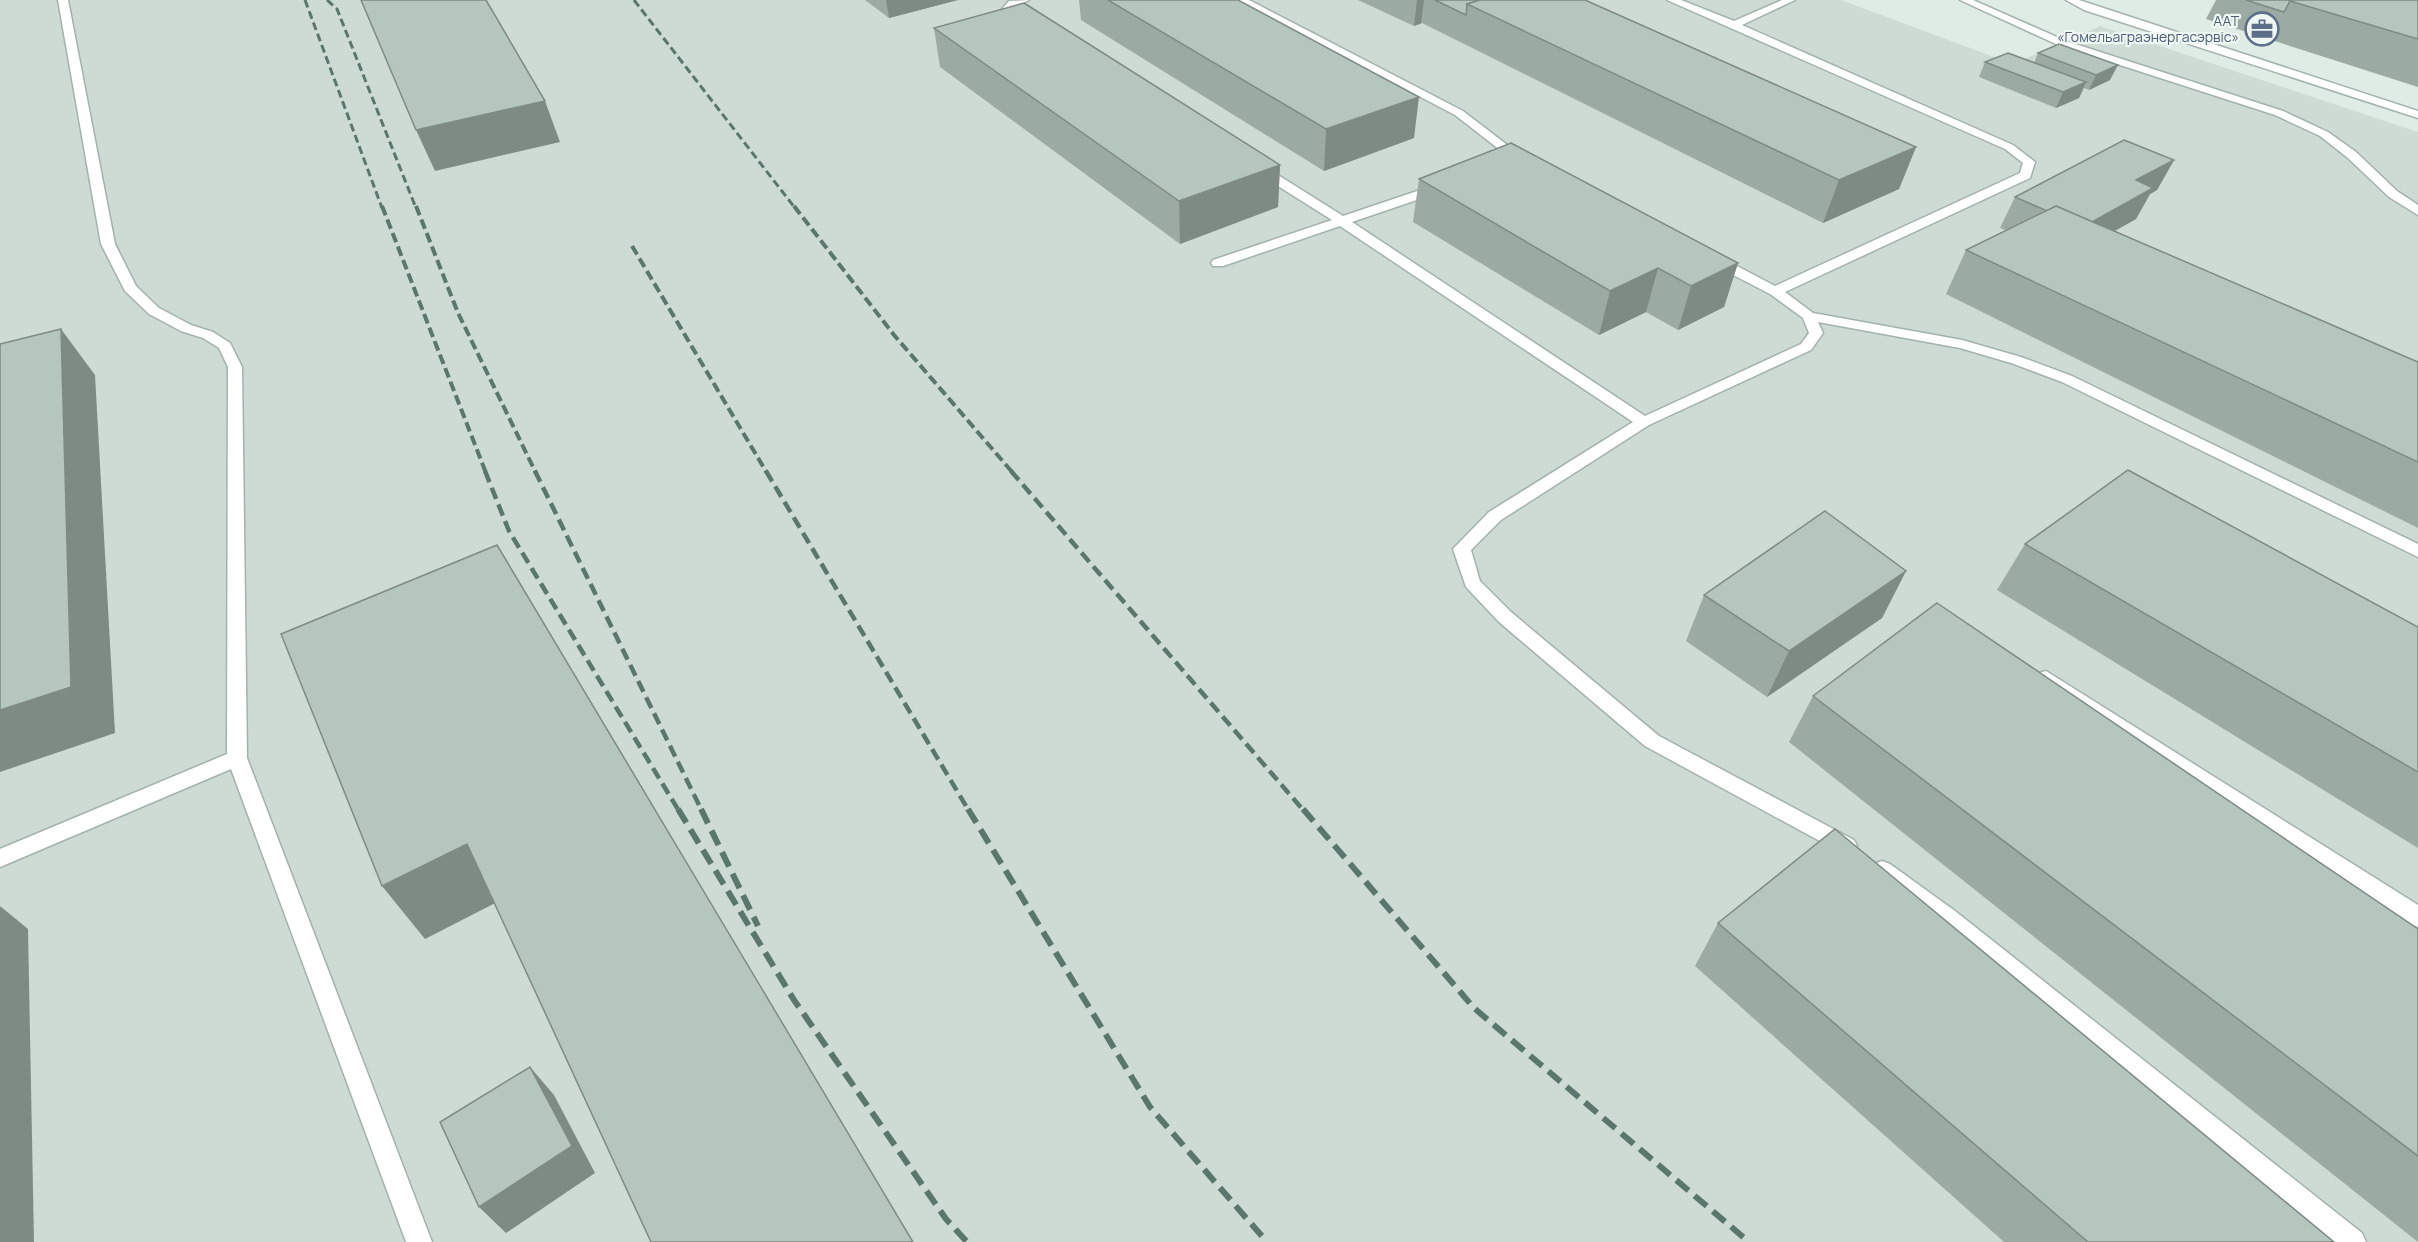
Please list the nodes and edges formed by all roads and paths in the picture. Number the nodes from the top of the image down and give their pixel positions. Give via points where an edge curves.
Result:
1 (63, 0) edge
2 (1024, 0) edge
3 (1241, 0) edge
4 (1672, 0) edge
5 (1790, 0) edge
6 (1965, 0) edge
7 (2071, 0) edge
8 (1734, 25) junction
9 (1036, 29) edge
10 (2418, 115) edge
11 (1243, 159) edge
12 (1520, 163) edge
13 (1453, 183) edge
14 (2418, 211) edge
15 (1342, 221) junction
16 (1701, 253) edge
17 (1218, 263) dead end
18 (1775, 291) junction
19 (1809, 316) junction
20 (1644, 422) junction
21 (2418, 551) edge
22 (2029, 667) edge
23 (237, 758) junction
24 (0, 858) edge
25 (2418, 917) edge
26 (419, 1242) edge
27 (2353, 1242) edge

1 - 23 lane via 108,244 130,288 154,311 225,346 235,367
2 - 9 lane via 1007,9
3 - 12 lane via 1459,113
4 - 8 lane
5 - 8 lane
6 - 14 lane via 2062,43 2279,113 2324,134
7 - 10 lane
8 - 18 lane via 2008,147 2029,162 2026,175 1997,190
11 - 15 lane
13 - 15 lane
15 - 17 lane
15 - 20 lane
16 - 18 lane
18 - 19 lane
19 - 20 lane via 1816,333 1806,347
19 - 21 lane via 1962,344 2067,379
20 - 27 lane via 1495,516 1462,549 1472,583 1505,617 1652,741 1867,859 1947,918
22 - 25 lane
23 - 24 lane
23 - 26 lane

